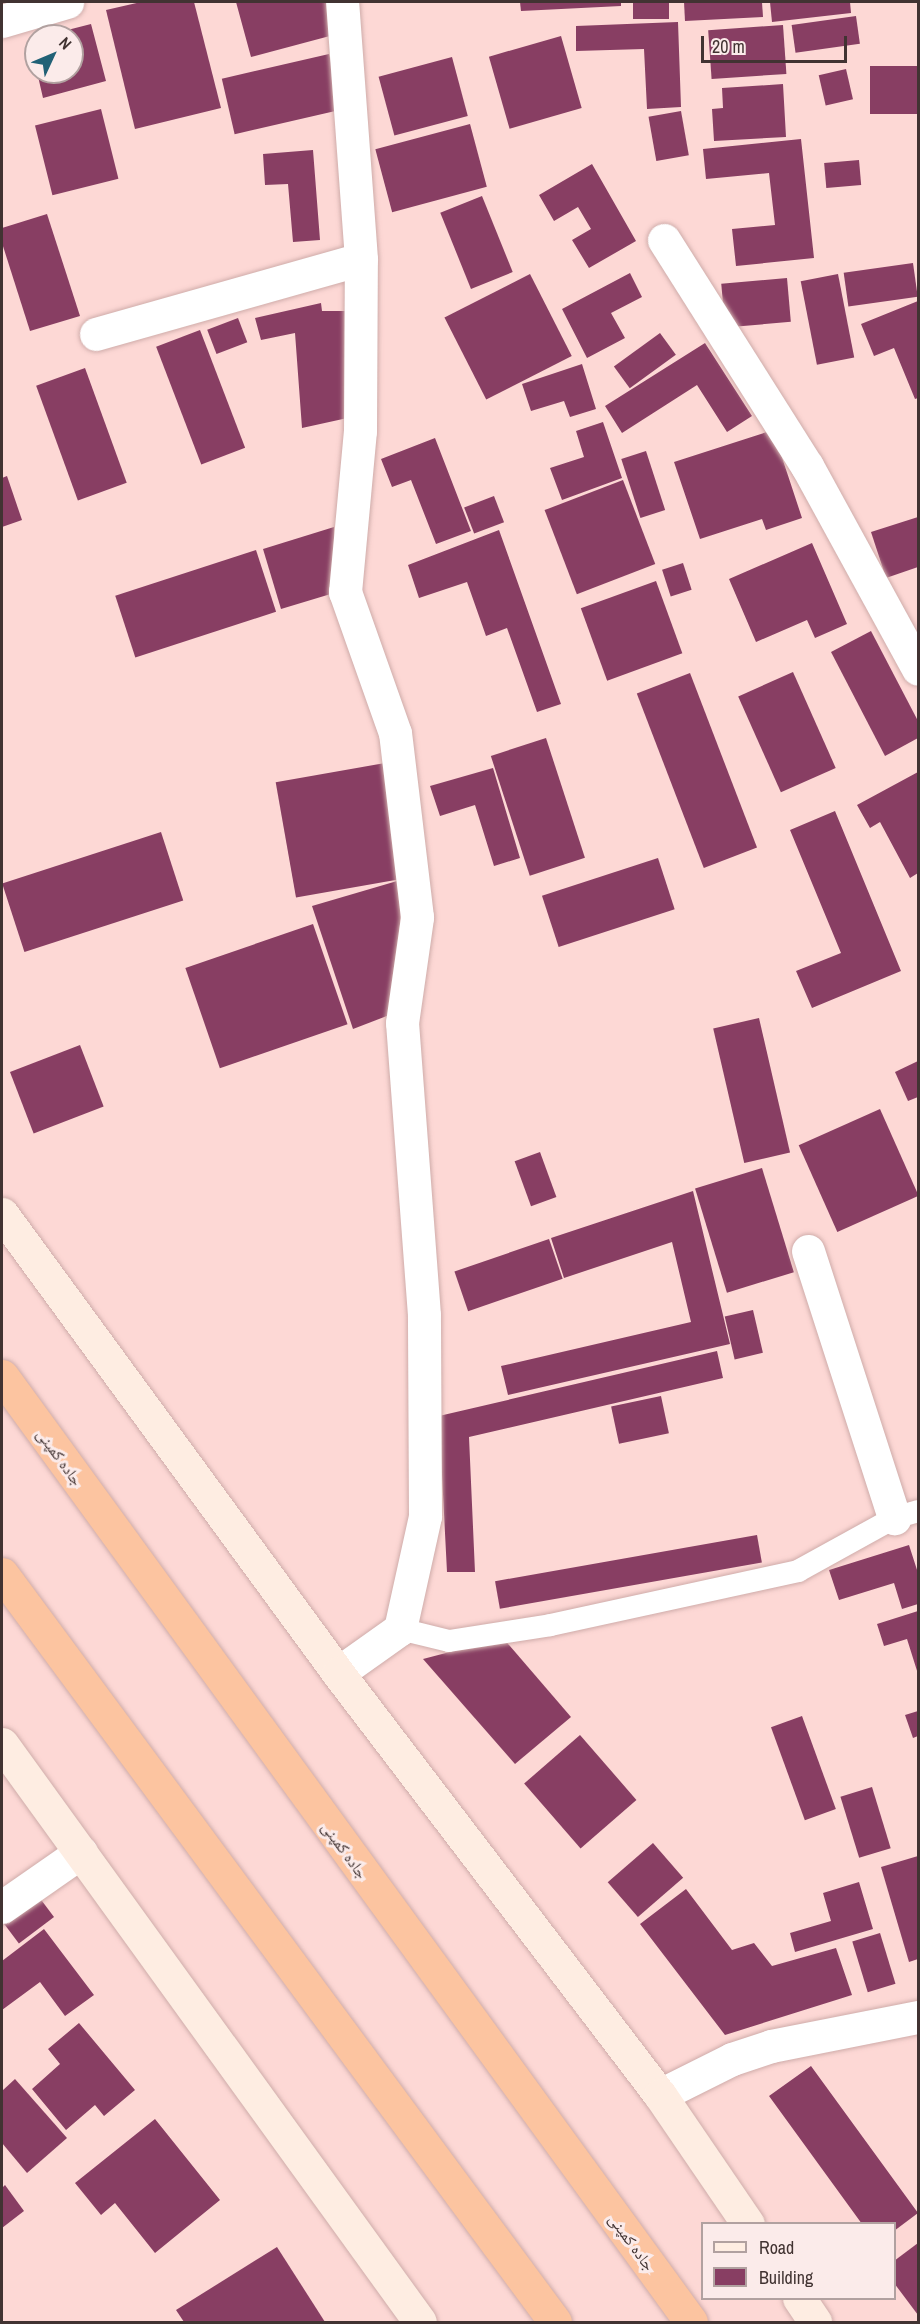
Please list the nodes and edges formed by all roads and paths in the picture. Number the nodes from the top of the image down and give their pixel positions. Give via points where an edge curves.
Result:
1 (67, 2) edge
2 (342, 2) edge
3 (2, 21) edge
4 (664, 240) dead end
5 (361, 259) junction
6 (96, 334) dead end
7 (918, 669) edge
8 (2, 1214) edge
9 (808, 1251) dead end
10 (2, 1377) edge
11 (906, 1514) edge
12 (2, 1574) edge
13 (400, 1629) junction
14 (338, 1673) junction
15 (2, 1744) edge
16 (81, 1852) junction
17 (2, 1907) edge
18 (918, 2017) edge
19 (660, 2095) junction
20 (747, 2222) edge
21 (800, 2300) edge
22 (420, 2322) edge
23 (555, 2322) edge
24 (691, 2322) edge
25 (816, 2322) edge

1 - 3 street
2 - 5 street
4 - 7 street via 807,466
5 - 6 street
5 - 13 street via 360,431 345,592 395,733 417,918 402,1023 424,1315 425,1516
8 - 14 street
9 - 11 street
10 - 24 highway, جاده کمپنی
11 - 13 lane via 787,1574 551,1625 449,1641
12 - 23 highway
13 - 14 street
14 - 19 street
15 - 16 street
16 - 17 street
16 - 22 street
18 - 19 street via 771,2046 732,2059
19 - 20 street
21 - 25 street

